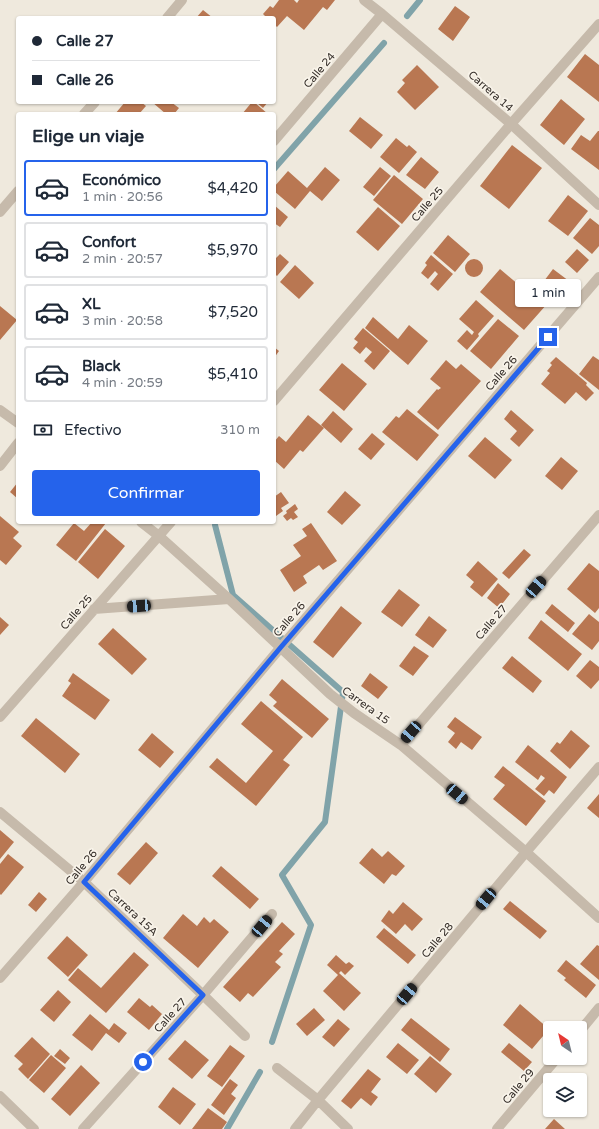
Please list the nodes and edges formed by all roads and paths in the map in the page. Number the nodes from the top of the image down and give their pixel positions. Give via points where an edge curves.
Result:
1 (182, 0) edge
2 (364, 0) edge
3 (382, 14) junction
4 (169, 16) edge
5 (599, 24) edge
6 (93, 104) edge
7 (86, 112) edge
8 (511, 124) junction
9 (276, 139) edge
10 (16, 193) edge
11 (599, 205) edge
12 (0, 212) edge
13 (599, 277) edge
14 (276, 399) edge
15 (0, 410) edge
16 (16, 422) edge
17 (16, 446) edge
18 (0, 466) edge
19 (599, 514) edge
20 (144, 524) edge
21 (169, 524) edge
22 (159, 536) junction
23 (228, 599) junction
24 (94, 609) junction
25 (281, 647) junction
26 (0, 717) edge
27 (401, 745) junction
28 (599, 767) edge
29 (0, 812) edge
30 (526, 852) junction
31 (84, 882) junction
32 (272, 914) dead end
33 (599, 918) edge
34 (0, 978) edge
35 (203, 995) junction
36 (599, 1008) edge
37 (587, 1023) edge
38 (245, 1036) dead end
39 (551, 1065) edge
40 (277, 1068) dead end
41 (0, 1096) edge
42 (318, 1100) junction
43 (34, 1129) edge
44 (83, 1129) edge
45 (295, 1129) edge
46 (348, 1129) edge
47 (497, 1129) edge

1 - 4 street
2 - 3 street, Carrera 14
3 - 8 street, Carrera 14
3 - 9 street, Calle 24
5 - 8 street, Calle 25
6 - 7 street
8 - 11 street, Carrera 14
8 - 14 street, Calle 25
10 - 12 street
13 - 25 street, Calle 26
15 - 16 street
17 - 18 street
19 - 27 street, Calle 27
20 - 22 street, Carrera 15
21 - 22 street, Calle 25
22 - 23 street, Carrera 15
22 - 24 street, Calle 25
23 - 24 street
23 - 25 street, Carrera 15
24 - 26 street, Calle 25
25 - 27 street, Carrera 15 via 330,694
25 - 31 street, Calle 26
27 - 30 street, Carrera 15
28 - 30 street, Calle 28
29 - 31 street, Carrera 15A
30 - 33 street, Carrera 15
30 - 42 street, Calle 28
31 - 34 street, Calle 26
31 - 35 street, Carrera 15A
32 - 35 street, Calle 27
35 - 38 street, Carrera 15A
35 - 44 street, Calle 27
36 - 37 street
39 - 47 street, Calle 29
40 - 42 street
41 - 43 street
42 - 45 street, Calle 28
42 - 46 street

